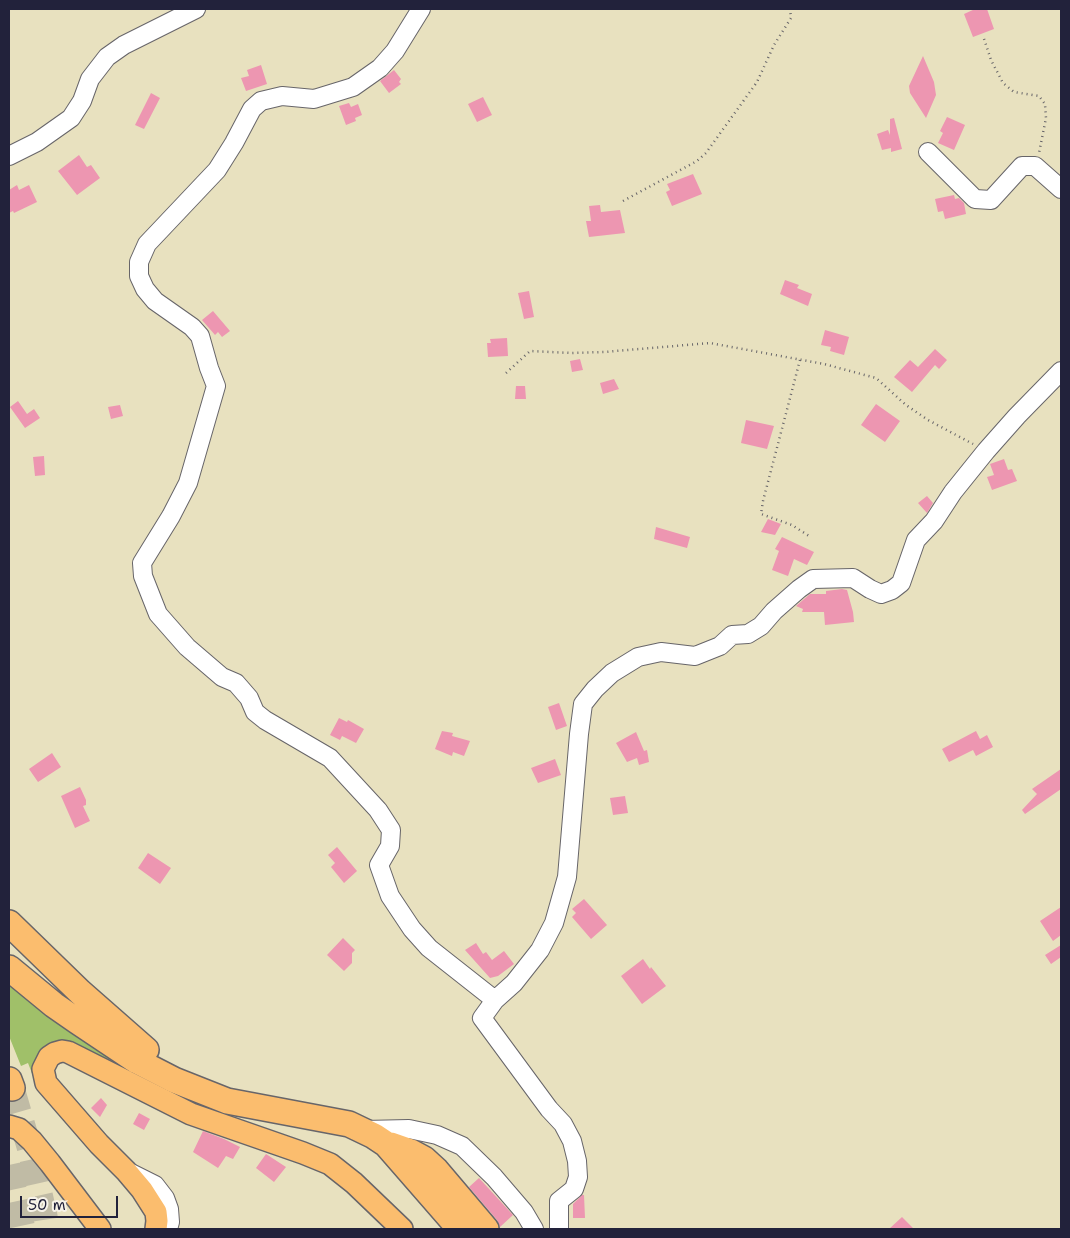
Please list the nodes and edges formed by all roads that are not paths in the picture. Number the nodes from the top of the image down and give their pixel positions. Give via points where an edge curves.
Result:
1 (196, 9) edge
2 (421, 9) edge
3 (928, 152) dead end
4 (9, 156) edge
5 (1061, 189) edge
6 (1061, 371) edge
7 (9, 923) edge
8 (9, 944) edge
9 (9, 968) edge
10 (495, 1000) junction
11 (120, 1049) junction
12 (202, 1092) junction
13 (9, 1126) edge
14 (362, 1130) junction
15 (386, 1144) junction
16 (126, 1170) junction
17 (100, 1229) edge
18 (156, 1229) edge
19 (168, 1229) edge
20 (402, 1229) edge
21 (460, 1229) edge
22 (486, 1229) edge
23 (534, 1229) edge
24 (559, 1229) edge

1 - 4 street via 124,44 106,57 90,79 82,101 70,118 37,142
2 - 10 street via 395,51 380,68 353,87 314,99 282,96 260,101 252,109 217,170 147,244 139,262 139,276 145,289 155,302 186,322 200,336 216,386 188,483 142,563 143,576 158,614 187,647 222,677 236,683 249,698 255,712 265,720 330,758 378,810 391,830 390,846 379,866 390,896 429,948
3 - 5 street via 975,199 991,200 1022,166 1035,166
6 - 10 street via 1017,416 953,492 934,521 916,540 901,583 892,590 881,594 853,578 812,579 748,634 732,635 720,646 696,656 662,652 638,657 612,673 595,689 584,704 567,877 554,923 540,950 514,983
7 - 12 highway via 125,1033
8 - 11 highway
9 - 11 highway via 54,1005
10 - 24 street via 482,1018 563,1124 572,1141 578,1177 574,1190 559,1201
11 - 12 highway via 153,1070
12 - 14 highway via 227,1101 349,1124
13 - 17 main road via 19,1129 32,1141
14 - 15 highway
14 - 23 street via 409,1129 438,1135 462,1146 494,1177
15 - 21 highway
15 - 22 highway via 424,1159
16 - 18 main road via 156,1212
16 - 19 street via 155,1185 165,1198 169,1209
16 - 20 main road via 46,1083 45,1062 55,1053 68,1052 191,1114 330,1164 374,1200

